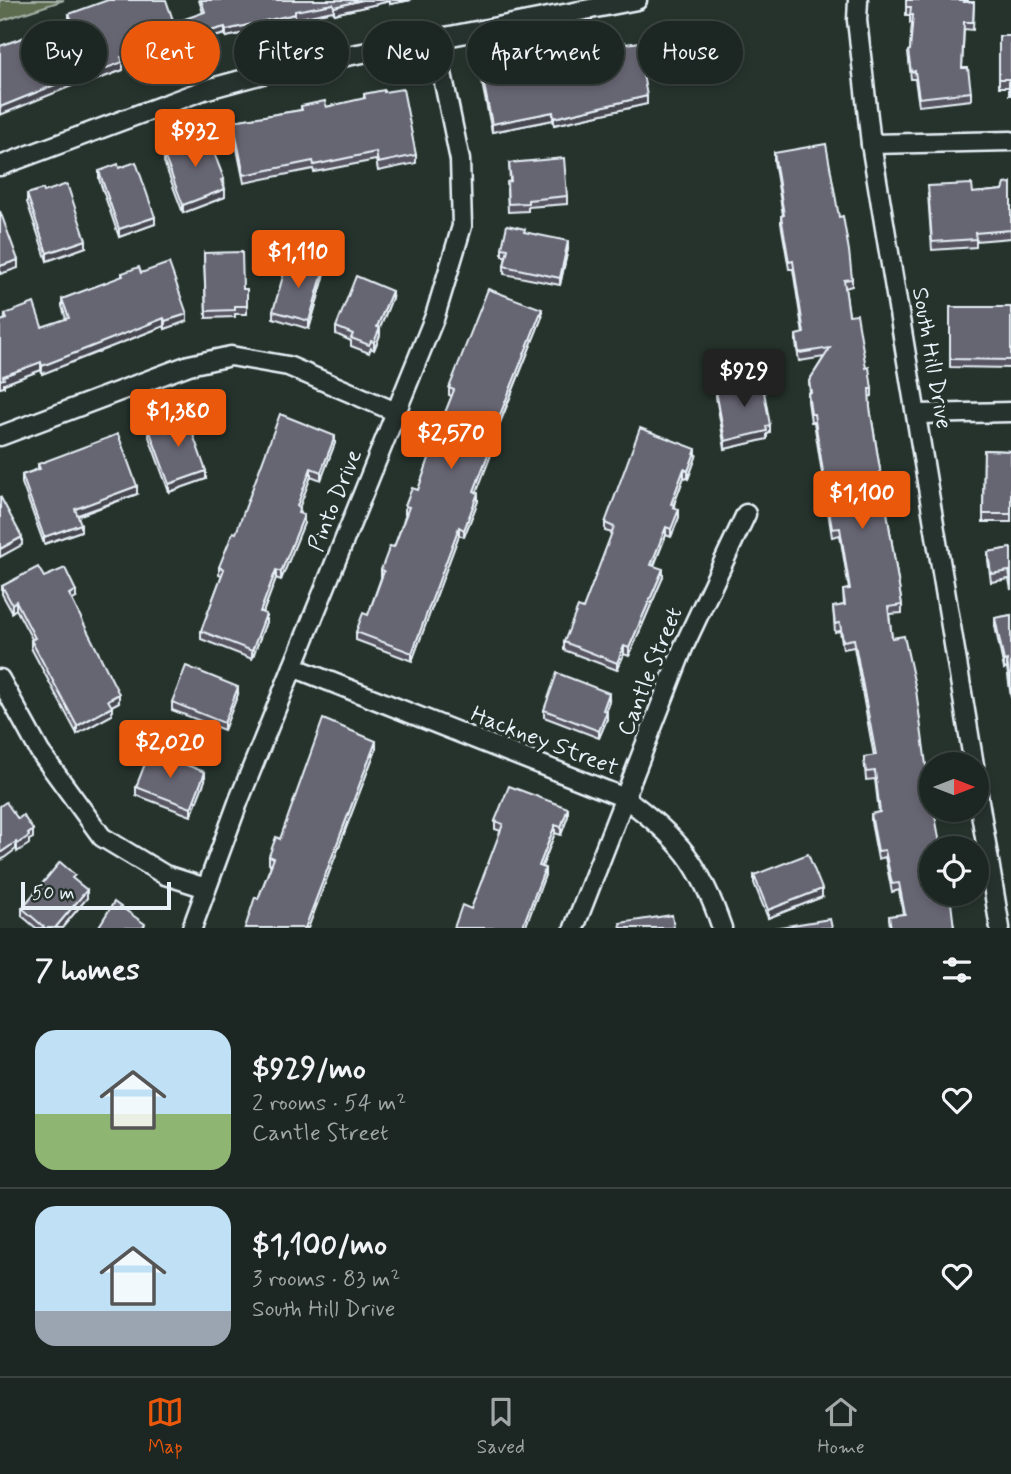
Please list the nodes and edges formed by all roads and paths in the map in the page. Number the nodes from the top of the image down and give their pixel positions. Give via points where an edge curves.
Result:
1 (637, 0) edge
2 (858, 0) edge
3 (453, 36) edge
4 (363, 53) edge
5 (445, 84) edge
6 (1011, 141) edge
7 (871, 144) junction
8 (0, 166) edge
9 (396, 412) junction
10 (1011, 412) edge
11 (918, 414) junction
12 (0, 436) edge
13 (746, 514) dead end
14 (293, 667) junction
15 (0, 679) edge
16 (972, 752) edge
17 (625, 797) junction
18 (985, 822) edge
19 (206, 888) junction
20 (1004, 906) edge
21 (192, 928) edge
22 (574, 928) edge
23 (722, 928) edge
24 (1000, 928) edge

1 - 3 street
2 - 7 street, South Hill Drive
4 - 8 street via 204,90
5 - 9 street, Pinto Drive via 460,160 462,226 435,316
6 - 7 street
7 - 11 street, South Hill Drive
9 - 12 street via 288,366 231,356 189,365
9 - 14 street, Pinto Drive
10 - 11 street
11 - 16 street, South Hill Drive
13 - 17 street, Cantle Street via 682,648
14 - 17 street, Hackney Street
14 - 19 street, Pinto Drive
15 - 19 street via 40,752 103,837 165,875
17 - 22 street, Cantle Street
17 - 23 street, Hackney Street via 691,858
18 - 20 street
19 - 21 street, Pinto Drive
20 - 24 street

